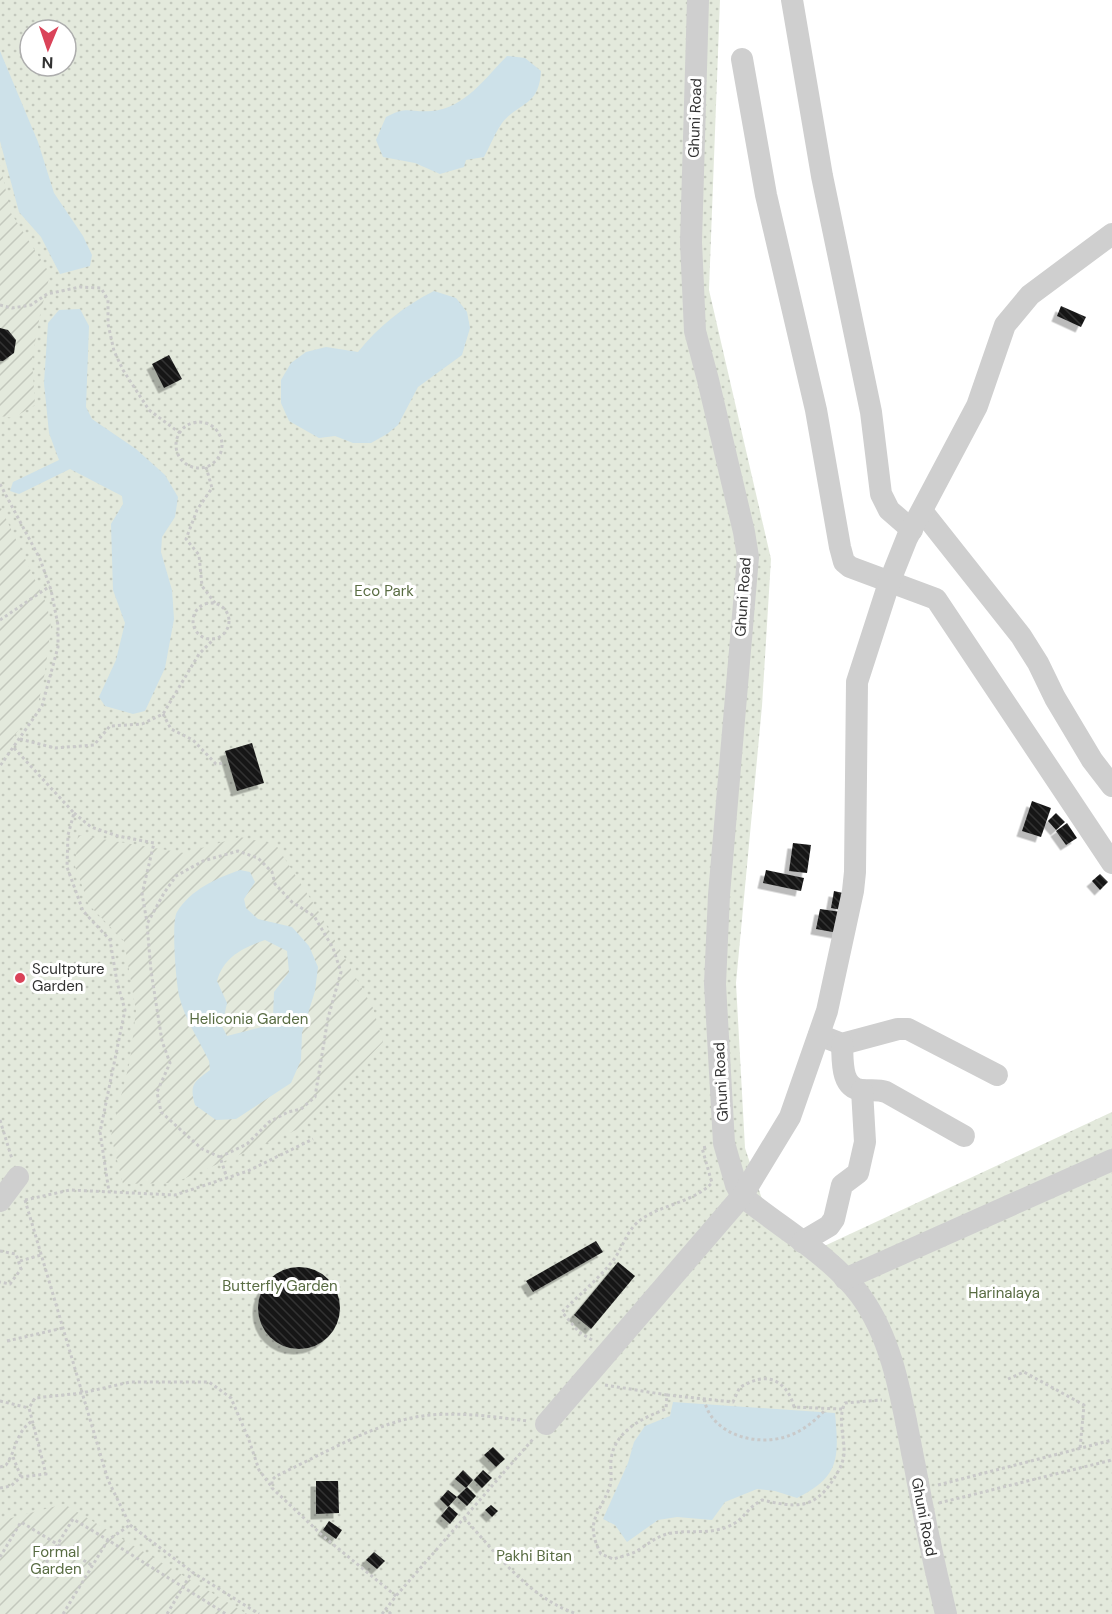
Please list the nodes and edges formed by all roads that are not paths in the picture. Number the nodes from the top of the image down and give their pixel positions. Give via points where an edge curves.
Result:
1 (698, 0) edge
2 (792, 0) edge
3 (742, 59) dead end
4 (1112, 234) edge
5 (914, 526) junction
6 (890, 581) junction
7 (1112, 786) edge
8 (1112, 863) edge
9 (819, 1035) junction
10 (842, 1044) junction
11 (997, 1075) dead end
12 (862, 1090) junction
13 (964, 1136) dead end
14 (1112, 1160) edge
15 (18, 1177) road end
16 (742, 1196) junction
17 (0, 1201) edge
18 (802, 1242) junction
19 (844, 1279) junction
20 (546, 1424) road end
21 (946, 1614) edge

1 - 16 street, Ghuni Road via 691,242 694,331 748,557 715,984 724,1144
2 - 5 street via 822,176 870,412 881,494 889,510
3 - 6 street via 766,195 816,410 844,562
4 - 5 street via 1030,295 1005,325 977,406
5 - 6 street
5 - 7 street via 1021,636 1054,698
6 - 8 street via 939,602
6 - 9 street via 857,682 855,872
9 - 10 street
9 - 16 street via 790,1117
10 - 11 street via 908,1029
10 - 12 street via 846,1080
12 - 13 street via 886,1092
12 - 18 street via 865,1142 858,1173 842,1185 834,1220
14 - 19 street
15 - 17 street
16 - 18 street, Ghuni Road
16 - 20 street
18 - 19 street, Ghuni Road
19 - 21 street, Ghuni Road via 860,1294 876,1320 889,1354

